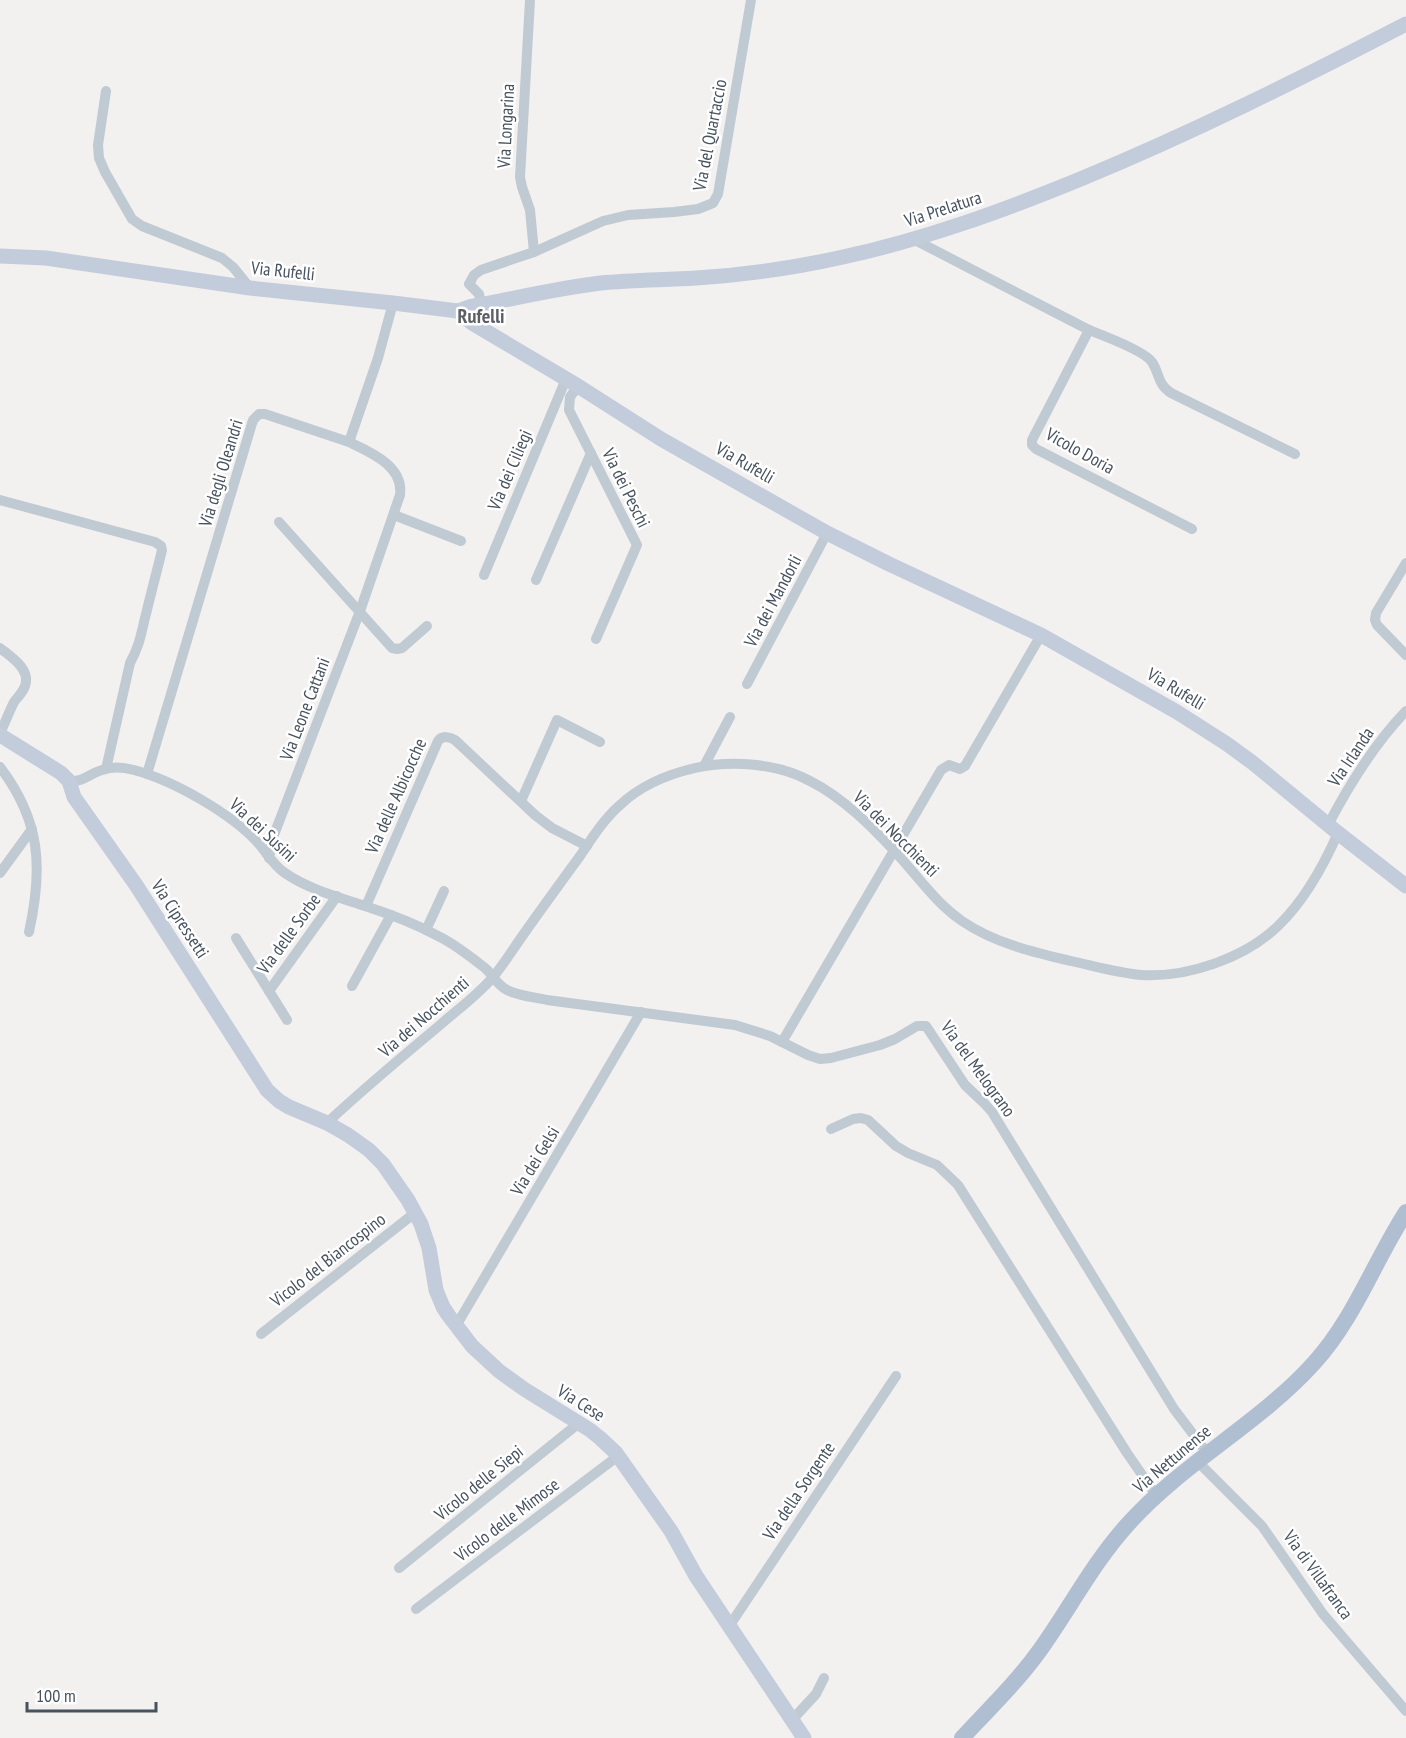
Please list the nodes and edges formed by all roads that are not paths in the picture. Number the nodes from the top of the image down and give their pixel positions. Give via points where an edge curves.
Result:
1 (530, 0) edge
2 (751, 0) edge
3 (1406, 24) edge
4 (106, 91) dead end
5 (913, 239) junction
6 (534, 252) junction
7 (0, 256) edge
8 (250, 288) junction
9 (393, 303) junction
10 (481, 305) junction
11 (458, 311) junction
12 (1089, 330) junction
13 (572, 382) junction
14 (349, 442) junction
15 (591, 453) junction
16 (1295, 454) dead end
17 (0, 500) edge
18 (394, 516) junction
19 (279, 522) dead end
20 (1192, 529) dead end
21 (827, 533) junction
22 (461, 542) dead end
23 (1406, 563) edge
24 (484, 575) dead end
25 (536, 580) dead end
26 (360, 611) junction
27 (427, 626) dead end
28 (1041, 635) junction
29 (596, 639) dead end
30 (0, 648) edge
31 (1406, 655) edge
32 (747, 684) dead end
33 (1406, 711) edge
34 (730, 717) dead end
35 (0, 734) edge
36 (600, 742) dead end
37 (704, 766) junction
38 (0, 767) edge
39 (106, 769) junction
40 (147, 774) junction
41 (69, 781) junction
42 (520, 801) junction
43 (280, 820) junction
44 (32, 829) junction
45 (1333, 829) junction
46 (259, 844) junction
47 (587, 846) junction
48 (893, 850) junction
49 (269, 858) junction
50 (0, 873) edge
51 (1406, 886) edge
52 (444, 891) dead end
53 (337, 896) junction
54 (366, 906) junction
55 (391, 915) junction
56 (426, 930) junction
57 (29, 932) dead end
58 (236, 938) dead end
59 (493, 977) junction
60 (352, 986) dead end
61 (269, 991) junction
62 (641, 1012) junction
63 (287, 1020) dead end
64 (782, 1042) junction
65 (327, 1123) junction
66 (831, 1129) dead end
67 (416, 1212) junction
68 (1406, 1212) edge
69 (456, 1326) junction
70 (261, 1334) dead end
71 (896, 1376) dead end
72 (579, 1423) junction
73 (618, 1456) junction
74 (1203, 1458) junction
75 (1156, 1495) junction
76 (399, 1568) dead end
77 (416, 1609) dead end
78 (730, 1625) junction
79 (824, 1678) dead end
80 (1406, 1711) edge
81 (792, 1720) junction
82 (804, 1738) edge
83 (962, 1738) edge

1 - 6 street, Via Longarina via 520,177 530,210
2 - 6 street, Via del Quartaccio via 715,200 693,210 603,221
3 - 5 street, Via Prelatura via 1213,121 1114,165 1024,202
4 - 8 street via 98,152 132,219 226,261
5 - 10 street, Via Prelatura via 772,270 602,283
5 - 12 street
6 - 10 street, Via del Quartaccio via 474,275 469,284 479,294
7 - 8 street, Via Rufelli via 46,258
8 - 9 street, Via Rufelli
9 - 11 street, Via Rufelli
9 - 14 street
10 - 11 street, Via Prelatura
11 - 13 street, Via Rufelli
12 - 16 street via 1148,357 1160,383 1171,393
12 - 20 street, Vicolo Doria via 1032,445
13 - 15 street, Via dei Peschi via 569,410
13 - 21 street, Via Rufelli via 662,439
13 - 24 street, Via dei Ciliegi
14 - 18 street, Via Leone Cattani via 377,457 398,478 401,492
14 - 40 street, Via degli Oleandri via 266,414 255,418
15 - 25 street
15 - 29 street, Via dei Peschi via 637,545
17 - 39 street via 161,546
18 - 22 street
18 - 26 street, Via Leone Cattani
19 - 26 street
21 - 28 street, Via Rufelli
21 - 32 street, Via dei Mandorli
23 - 31 street via 1375,620
26 - 27 street via 395,649 404,647
26 - 43 street, Via Leone Cattani
28 - 45 street, Via Rufelli via 1206,730
28 - 48 street via 966,764 962,768 943,768
30 - 35 street via 18,663 26,681
33 - 45 street, Via Irlanda via 1350,786
34 - 37 street
35 - 41 street, Via Cipressetti
36 - 42 street via 557,720
37 - 47 street, Via dei Nocchienti via 664,778 628,798
37 - 48 street, Via dei Nocchienti via 757,766 803,777 867,823
38 - 44 street via 20,798
39 - 40 street, Via dei Susini
39 - 41 street, Via dei Susini via 83,780
40 - 46 street, Via dei Susini via 209,804
41 - 65 street, Via Cipressetti via 74,797 136,885 261,1081 283,1104
42 - 47 street, Via delle Albicocche via 552,828
42 - 54 street, Via delle Albicocche via 455,740 440,738
43 - 46 street, Via Leone Cattani
43 - 49 street, Via Leone Cattani
44 - 50 street
44 - 57 street via 38,881
45 - 48 street, Via dei Nocchienti via 1326,859 1294,908 1273,930 1209,966 1158,975 1101,968 1028,950 986,934 941,904
45 - 51 street, Via Rufelli
46 - 49 street, Via dei Susini
47 - 59 street, Via dei Nocchienti
48 - 64 street
49 - 53 street, Via dei Susini via 288,875
52 - 56 street
53 - 54 street, Via dei Susini
53 - 61 street, Via delle Sorbe
54 - 55 street, Via dei Susini
55 - 56 street, Via dei Susini
55 - 60 street
56 - 59 street, Via dei Susini via 462,950
58 - 61 street, Via delle Sorbe
59 - 62 street, Via del Melograno via 517,994
59 - 65 street, Via dei Nocchienti
61 - 63 street, Via delle Sorbe
62 - 64 street, Via del Melograno via 735,1025
62 - 69 street, Via dei Gelsi
64 - 74 street, Via del Melograno via 826,1059 888,1042 917,1026 928,1028 963,1082 992,1112
65 - 67 street, Via Cese via 378,1158
66 - 75 street via 853,1119 867,1120 896,1146 937,1165 958,1185
67 - 69 street, Via Cese via 439,1297
67 - 70 street, Vicolo del Biancospino
68 - 74 main road, Via Nettunense via 1323,1353 1281,1395
69 - 72 street, Via Cese via 499,1371
71 - 78 street, Via della Sorgente
72 - 73 street, Via Cese
72 - 76 street, Vicolo delle Siepi
73 - 77 street, Vicolo delle Mimose
73 - 78 street, Via Cese via 676,1538 696,1576
74 - 75 main road, Via Nettunense
74 - 80 street, Via di Villafranca via 1262,1526 1323,1614
75 - 83 main road, Via Nettunense via 1113,1542 1030,1663
78 - 81 street, Via Cese
79 - 81 street via 816,1694
81 - 82 street, Via Cese

